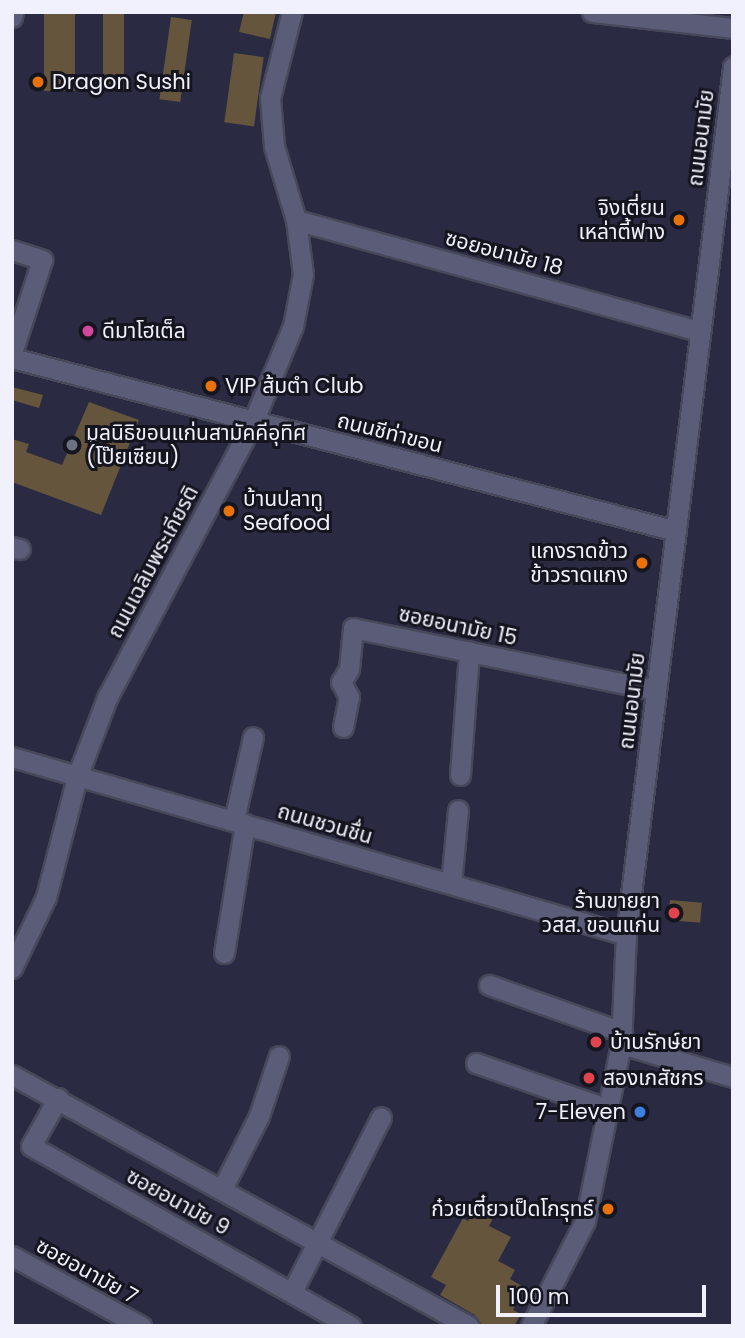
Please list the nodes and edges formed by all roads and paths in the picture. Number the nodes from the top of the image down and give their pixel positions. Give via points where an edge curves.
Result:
1 (292, 12) edge
2 (592, 12) edge
3 (664, 16) edge
4 (733, 28) edge
5 (733, 67) edge
6 (296, 220) junction
7 (12, 250) edge
8 (700, 331) junction
9 (12, 356) edge
10 (253, 422) junction
11 (676, 531) junction
12 (469, 651) junction
13 (656, 690) junction
14 (343, 727) dead end
15 (253, 737) dead end
16 (12, 757) edge
17 (460, 775) dead end
18 (76, 777) junction
19 (458, 810) dead end
20 (240, 822) junction
21 (451, 884) junction
22 (626, 935) junction
23 (224, 953) dead end
24 (12, 968) edge
25 (489, 985) dead end
26 (621, 1038) junction
27 (279, 1056) dead end
28 (476, 1063) dead end
29 (12, 1075) edge
30 (733, 1077) edge
31 (58, 1098) junction
32 (608, 1109) junction
33 (381, 1117) dead end
34 (222, 1189) junction
35 (320, 1243) junction
36 (12, 1255) edge
37 (292, 1292) junction
38 (141, 1326) edge
39 (351, 1326) edge
40 (469, 1326) edge
41 (531, 1326) edge

1 - 6 street, ถนนเฉลิมพระเกียรติ via 270,98 274,146
2 - 3 street
3 - 4 street
5 - 8 street, ถนนอนามัย
6 - 8 street, ซอยอนามัย 18
6 - 10 street, ถนนเฉลิมพระเกียรติ via 303,274 293,326
7 - 9 street via 42,260
8 - 11 street, ถนนอนามัย
9 - 10 street, ถนนชีท่าขอน
10 - 11 street, ถนนชีท่าขอน
10 - 18 street, ถนนเฉลิมพระเกียรติ via 107,698
11 - 13 street, ถนนอนามัย
12 - 13 street, ซอยอนามัย 15
12 - 14 street, ซอยอนามัย 15 via 353,628 349,669 341,682 349,697
12 - 17 street
13 - 22 street, ถนนอนามัย
15 - 20 street
16 - 18 street, ถนนชวนชื่น
18 - 20 street, ถนนชวนชื่น
18 - 24 street, ถนนเฉลิมพระเกียรติ via 46,897
19 - 21 street
20 - 21 street, ถนนชวนชื่น
20 - 23 street
21 - 22 street, ถนนชวนชื่น
22 - 26 street, ถนนอนามัย
25 - 26 street
26 - 30 street
26 - 32 street, ถนนอนามัย
27 - 34 street via 259,1116
28 - 32 street
29 - 31 street
31 - 34 street
31 - 37 street, ซอยอนามัย 9 via 31,1146
32 - 41 street, ถนนอนามัย via 585,1220
33 - 35 street
34 - 35 street
35 - 37 street
35 - 40 street
36 - 38 street, ซอยอนามัย 7
37 - 39 street, ซอยอนามัย 9

